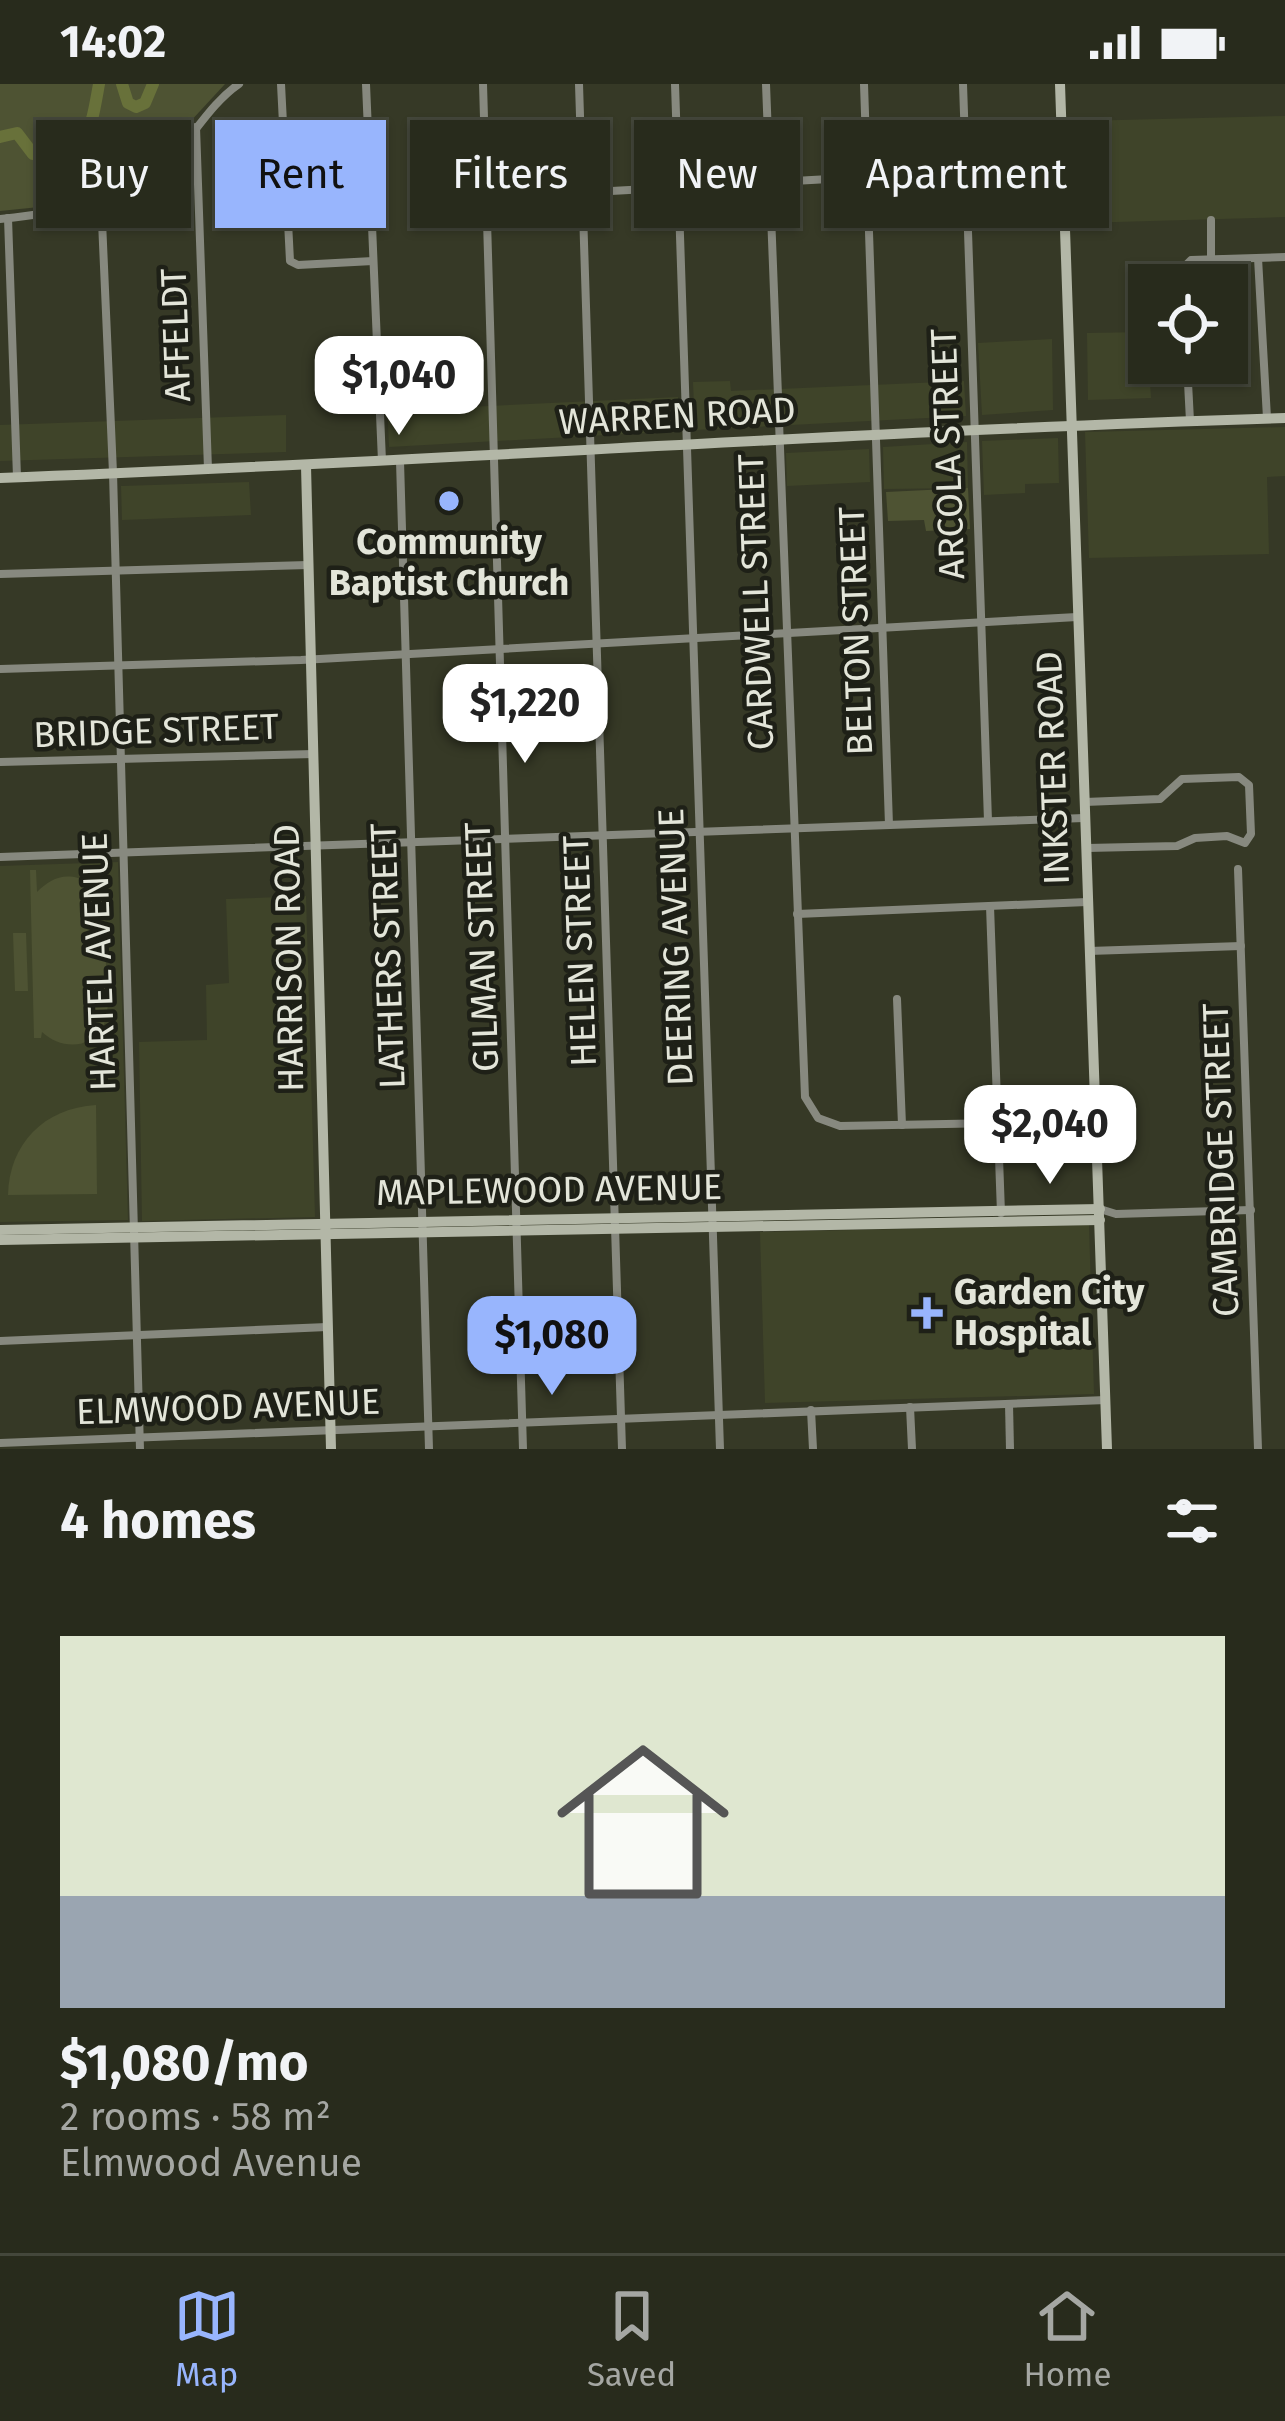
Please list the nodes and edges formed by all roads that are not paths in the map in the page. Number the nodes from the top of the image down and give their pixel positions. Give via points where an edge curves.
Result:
1 (239, 84) edge
2 (281, 84) edge
3 (365, 84) edge
4 (483, 84) edge
5 (580, 84) edge
6 (675, 84) edge
7 (766, 84) edge
8 (864, 84) edge
9 (963, 84) edge
10 (1060, 84) edge
11 (484, 120) edge
12 (581, 120) edge
13 (676, 120) edge
14 (767, 120) edge
15 (866, 120) edge
16 (964, 120) edge
17 (1061, 120) edge
18 (196, 128) junction
19 (191, 133) edge
20 (36, 215) edge
21 (4, 218) edge
22 (1211, 220) dead end
23 (102, 228) edge
24 (488, 228) edge
25 (585, 228) edge
26 (679, 228) edge
27 (770, 228) edge
28 (870, 228) edge
29 (968, 228) edge
30 (1064, 228) edge
31 (1285, 257) edge
32 (1258, 258) junction
33 (1211, 259) junction
34 (373, 261) junction
35 (1187, 264) edge
36 (1188, 384) edge
37 (1267, 418) junction
38 (1285, 418) edge
39 (1190, 421) junction
40 (1070, 425) junction
41 (974, 430) junction
42 (876, 435) junction
43 (777, 441) junction
44 (687, 446) junction
45 (593, 451) junction
46 (495, 456) junction
47 (400, 461) junction
48 (382, 462) junction
49 (306, 466) junction
50 (208, 469) junction
51 (113, 473) junction
52 (16, 477) junction
53 (0, 478) edge
54 (308, 566) junction
55 (115, 571) junction
56 (0, 574) edge
57 (1077, 617) junction
58 (980, 623) junction
59 (882, 628) junction
60 (785, 633) junction
61 (694, 638) junction
62 (598, 644) junction
63 (500, 649) junction
64 (406, 655) junction
65 (311, 659) junction
66 (117, 665) junction
67 (0, 669) edge
68 (314, 754) junction
69 (120, 759) junction
70 (0, 762) edge
71 (1084, 802) junction
72 (1084, 818) junction
73 (988, 821) junction
74 (889, 826) junction
75 (793, 829) junction
76 (700, 833) junction
77 (604, 837) junction
78 (506, 841) junction
79 (412, 844) junction
80 (316, 848) junction
81 (1085, 848) junction
82 (123, 854) junction
83 (0, 857) edge
84 (1238, 869) dead end
85 (1088, 902) junction
86 (990, 906) junction
87 (797, 914) junction
88 (1241, 946) junction
89 (1089, 951) junction
90 (897, 999) dead end
91 (998, 1123) junction
92 (902, 1125) junction
93 (1251, 1210) junction
94 (1100, 1214) junction
95 (1001, 1216) junction
96 (713, 1222) junction
97 (615, 1224) junction
98 (516, 1225) junction
99 (422, 1227) junction
100 (326, 1229) junction
101 (134, 1233) junction
102 (6, 1235) edge
103 (327, 1327) junction
104 (137, 1335) junction
105 (0, 1341) edge
106 (1106, 1400) junction
107 (1009, 1404) junction
108 (910, 1407) junction
109 (811, 1410) junction
110 (719, 1413) junction
111 (621, 1417) junction
112 (522, 1421) junction
113 (428, 1425) junction
114 (331, 1429) junction
115 (140, 1438) junction
116 (0, 1443) edge
117 (140, 1449) edge
118 (332, 1449) edge
119 (429, 1449) edge
120 (524, 1449) edge
121 (622, 1449) edge
122 (720, 1449) edge
123 (813, 1449) edge
124 (912, 1449) edge
125 (1010, 1449) edge
126 (1107, 1449) edge
127 (1258, 1449) edge

1 - 18 street
2 - 34 street via 290,261
3 - 34 street
4 - 11 street, GILMAN STREET
5 - 12 street, HELEN STREET
6 - 13 street, DEERING AVENUE
7 - 14 street, CARDWELL STREET
8 - 15 street, BELTON STREET
9 - 16 street, ARCOLA STREET
10 - 17 main road, INKSTER ROAD
18 - 19 street
18 - 50 street, AFFELDT
20 - 21 street
21 - 52 street
22 - 33 street
23 - 51 street, HARTEL AVENUE
24 - 46 street, GILMAN STREET
25 - 45 street, HELEN STREET
26 - 44 street, DEERING AVENUE
27 - 43 street, CARDWELL STREET
28 - 42 street, BELTON STREET
29 - 41 street, ARCOLA STREET
30 - 40 main road, INKSTER ROAD
31 - 32 street
32 - 33 street
32 - 37 street
33 - 35 street
34 - 48 street
36 - 39 street
37 - 38 main road, WARREN ROAD
37 - 39 main road, WARREN ROAD
39 - 40 main road, WARREN ROAD
40 - 41 main road, WARREN ROAD
40 - 57 main road, INKSTER ROAD
41 - 42 main road, WARREN ROAD
41 - 58 street, ARCOLA STREET
42 - 43 main road, WARREN ROAD
42 - 59 street, BELTON STREET
43 - 44 main road, WARREN ROAD
43 - 60 street, CARDWELL STREET
44 - 45 main road, WARREN ROAD
44 - 61 street, DEERING AVENUE
45 - 46 main road, WARREN ROAD
45 - 62 street, HELEN STREET
46 - 47 main road, WARREN ROAD
46 - 63 street, GILMAN STREET
47 - 48 main road, WARREN ROAD
47 - 64 street, LATHERS STREET
48 - 49 main road, WARREN ROAD
49 - 50 main road, WARREN ROAD
49 - 54 main road, HARRISON ROAD
50 - 51 main road, WARREN ROAD
51 - 52 main road, WARREN ROAD
51 - 55 street, HARTEL AVENUE
52 - 53 main road, WARREN ROAD
54 - 55 street
54 - 65 main road, HARRISON ROAD
55 - 56 street
55 - 66 street, HARTEL AVENUE
57 - 58 street
57 - 71 main road, INKSTER ROAD
58 - 59 street
58 - 73 street, ARCOLA STREET
59 - 60 street
59 - 74 street, BELTON STREET
60 - 61 street
60 - 75 street, CARDWELL STREET
61 - 62 street
61 - 76 street, DEERING AVENUE
62 - 63 street
62 - 77 street, HELEN STREET
63 - 64 street
63 - 78 street, GILMAN STREET
64 - 65 street
64 - 79 street, LATHERS STREET
65 - 66 street
65 - 68 main road, HARRISON ROAD
66 - 67 street
66 - 69 street, HARTEL AVENUE
68 - 69 street, BRIDGE STREET
68 - 80 main road, HARRISON ROAD
69 - 70 street, BRIDGE STREET
69 - 82 street, HARTEL AVENUE
71 - 72 main road, INKSTER ROAD
71 - 81 street via 1160,799 1181,779 1239,777 1250,785 1245,842 1227,836 1181,846
72 - 73 street
72 - 81 main road, INKSTER ROAD
73 - 74 street
74 - 75 street
75 - 76 street
75 - 87 street, CARDWELL STREET
76 - 77 street
76 - 96 street, DEERING AVENUE
77 - 78 street
77 - 97 street, HELEN STREET
78 - 79 street
78 - 98 street, GILMAN STREET
79 - 80 street
79 - 99 street, LATHERS STREET
80 - 82 street
80 - 100 main road, HARRISON ROAD
81 - 85 main road, INKSTER ROAD
82 - 83 street
82 - 101 street, HARTEL AVENUE
84 - 88 street, CAMBRIDGE STREET
85 - 86 street
85 - 89 main road, INKSTER ROAD
86 - 87 street
86 - 91 street
87 - 92 street, CARDWELL STREET via 803,1088 814,1115 840,1126
88 - 89 street
88 - 93 street, CAMBRIDGE STREET
89 - 94 main road, INKSTER ROAD
90 - 92 street
91 - 92 street
91 - 95 street
93 - 94 street
93 - 127 street, CAMBRIDGE STREET
94 - 95 main road, MAPLEWOOD AVENUE
94 - 106 main road, INKSTER ROAD
95 - 96 main road, MAPLEWOOD AVENUE
96 - 97 main road, MAPLEWOOD AVENUE
96 - 110 street, DEERING AVENUE
97 - 98 main road, MAPLEWOOD AVENUE
97 - 111 street, HELEN STREET
98 - 99 main road, MAPLEWOOD AVENUE
98 - 112 street, GILMAN STREET
99 - 100 main road, MAPLEWOOD AVENUE
99 - 113 street, LATHERS STREET
100 - 101 main road, MAPLEWOOD AVENUE
100 - 103 main road, HARRISON ROAD
101 - 102 main road, MAPLEWOOD AVENUE
101 - 104 street, HARTEL AVENUE
103 - 104 street
103 - 114 main road, HARRISON ROAD
104 - 105 street
104 - 115 street, HARTEL AVENUE
106 - 107 street, ELMWOOD AVENUE
106 - 126 main road, INKSTER ROAD
107 - 108 street, ELMWOOD AVENUE
107 - 125 street
108 - 109 street, ELMWOOD AVENUE
108 - 124 street
109 - 110 street, ELMWOOD AVENUE
109 - 123 street
110 - 111 street, ELMWOOD AVENUE
110 - 122 street, DEERING AVENUE
111 - 112 street, ELMWOOD AVENUE
111 - 121 street, HELEN STREET
112 - 113 street, ELMWOOD AVENUE
112 - 120 street, GILMAN STREET
113 - 114 street, ELMWOOD AVENUE
113 - 119 street, LATHERS STREET
114 - 115 street, ELMWOOD AVENUE
114 - 118 main road, HARRISON ROAD
115 - 116 street, ELMWOOD AVENUE
115 - 117 street, HARTEL AVENUE

